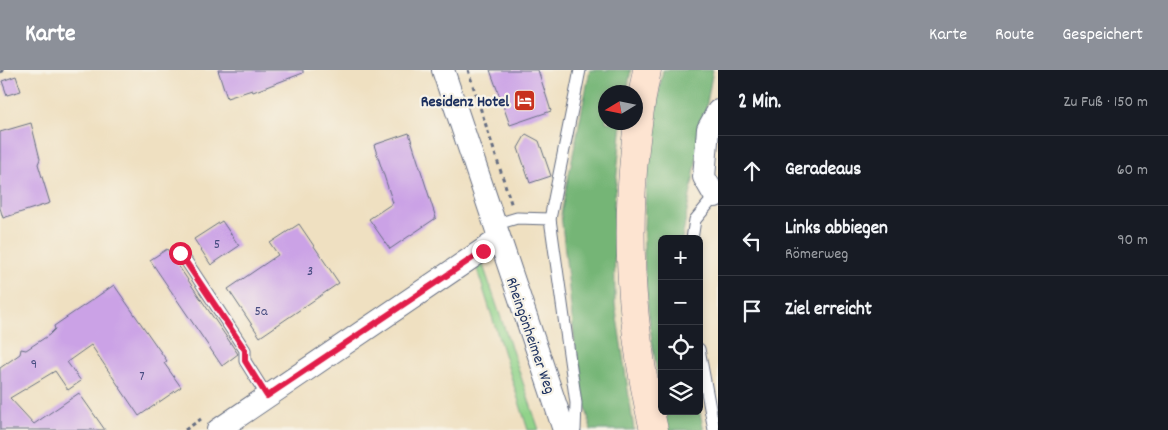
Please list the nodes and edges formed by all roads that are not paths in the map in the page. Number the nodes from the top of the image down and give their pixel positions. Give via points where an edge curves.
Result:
1 (443, 70) edge
2 (580, 70) edge
3 (647, 70) edge
4 (718, 111) edge
5 (714, 196) joint
6 (550, 219) junction
7 (497, 232) junction
8 (692, 235) edge
9 (180, 253) dead end
10 (703, 370) edge
11 (267, 396) junction
12 (218, 430) edge
13 (564, 430) edge
14 (575, 430) edge
15 (654, 430) edge
16 (714, 430) edge

1 - 7 street, Rheingönheimer Weg
2 - 6 lane
3 - 15 main road via 635,140 631,249 633,301
4 - 5 street via 708,129 704,177
5 - 8 lane via 694,220
6 - 7 lane via 516,218
6 - 14 lane via 576,403
7 - 11 street
7 - 13 street, Rheingönheimer Weg
9 - 11 lane via 245,350 245,361
10 - 16 lane
11 - 12 street

